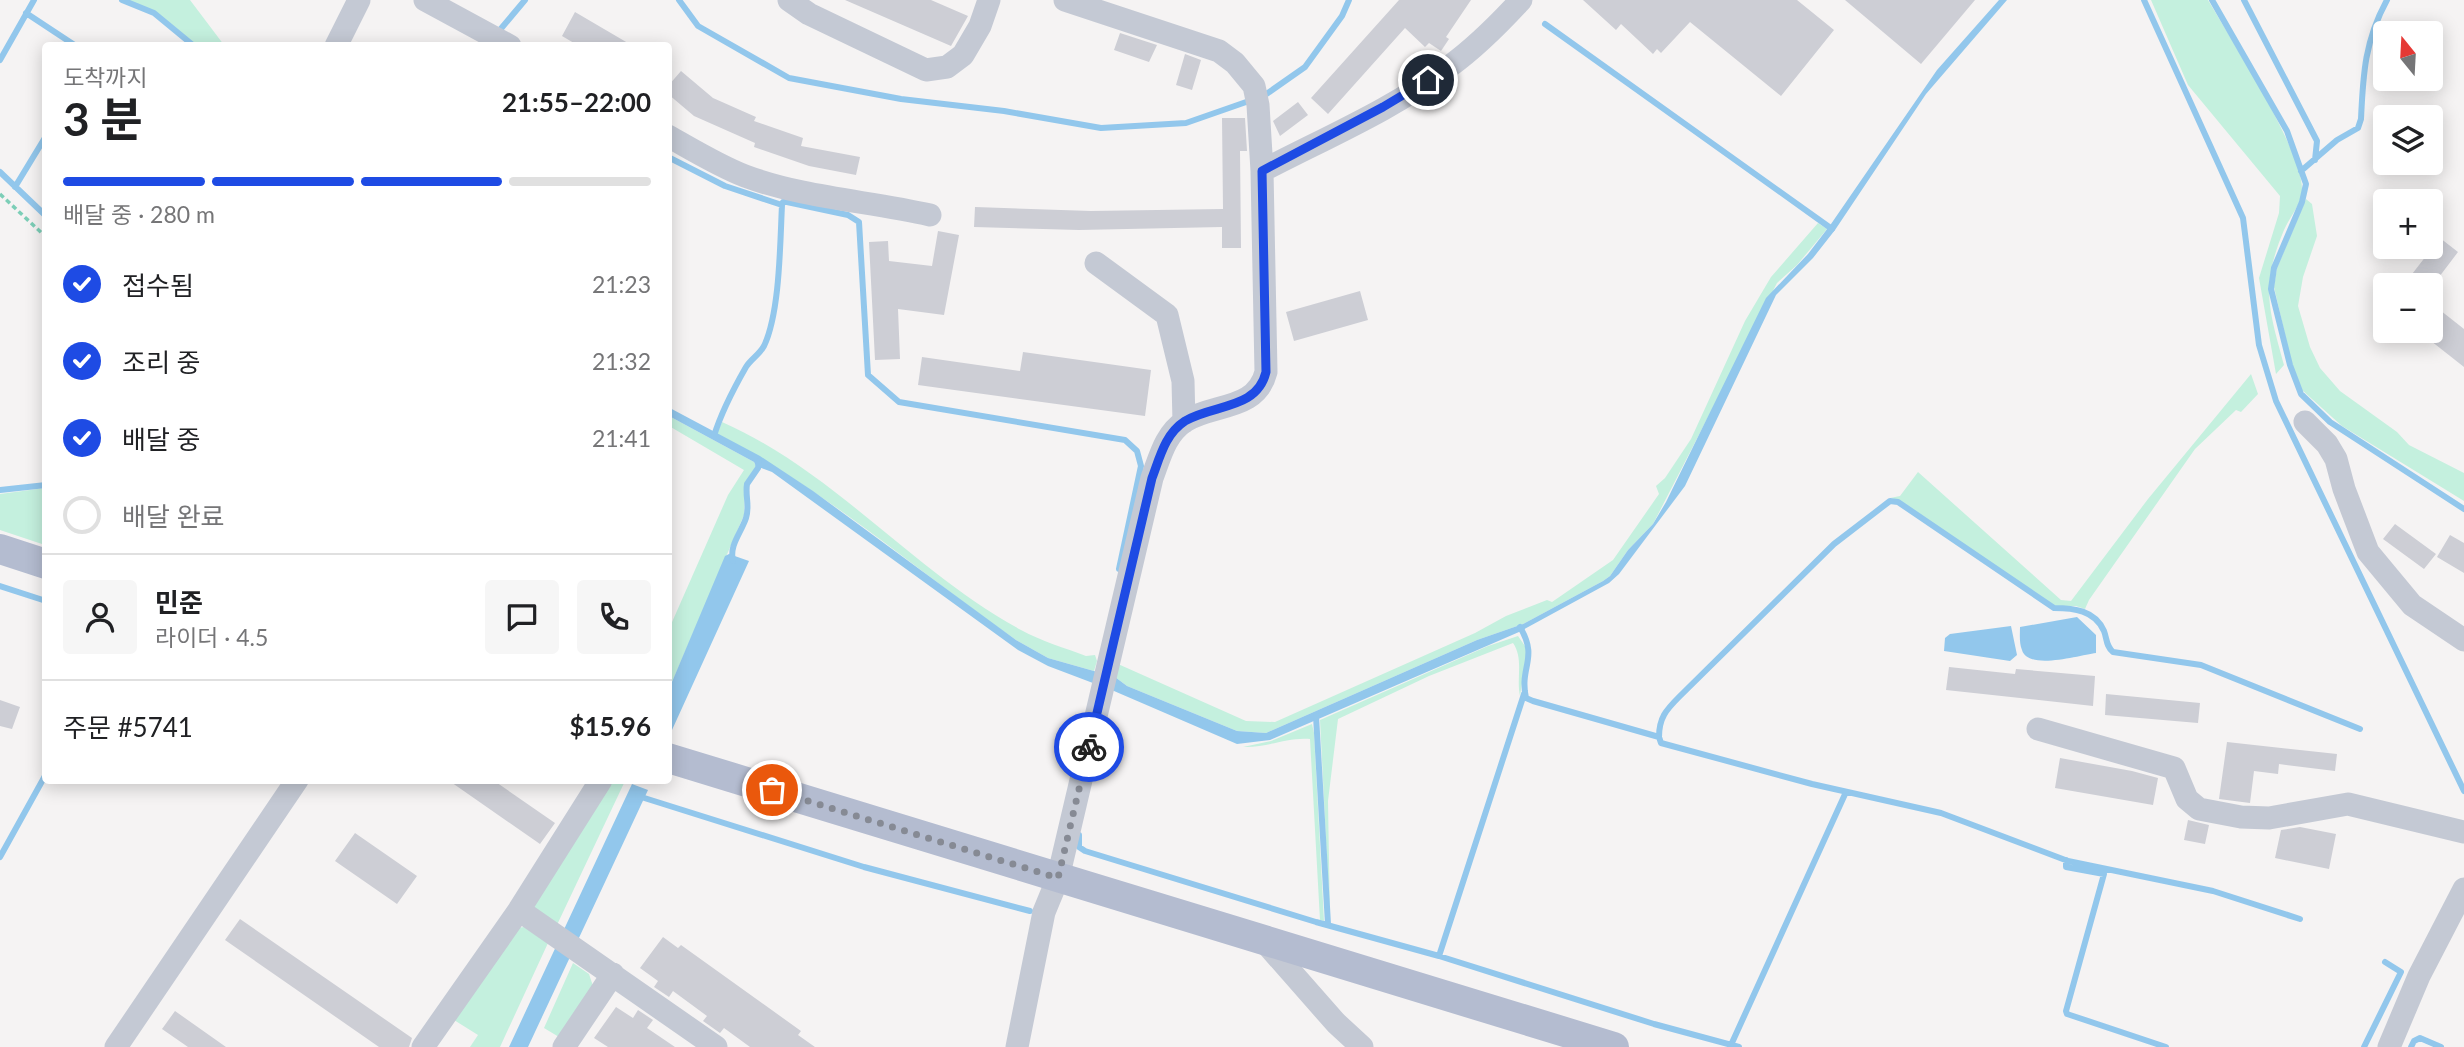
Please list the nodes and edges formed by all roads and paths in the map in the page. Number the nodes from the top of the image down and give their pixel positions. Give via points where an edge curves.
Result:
1 (359, 0) edge
2 (425, 0) edge
3 (789, 0) edge
4 (989, 0) edge
5 (1065, 0) edge
6 (1521, 0) edge
7 (338, 42) edge
8 (503, 42) edge
9 (672, 138) edge
10 (1262, 171) junction
11 (0, 194) edge
12 (930, 215) dead end
13 (42, 233) edge
14 (1096, 263) dead end
15 (1185, 422) junction
16 (2305, 422) dead end
17 (0, 550) edge
18 (42, 563) edge
19 (2464, 640) edge
20 (2038, 729) dead end
21 (672, 759) edge
22 (294, 784) edge
23 (598, 784) edge
24 (2464, 832) edge
25 (1058, 878) junction
26 (2464, 889) edge
27 (519, 910) junction
28 (1263, 940) junction
29 (612, 974) junction
30 (116, 1047) edge
31 (423, 1047) edge
32 (564, 1047) edge
33 (716, 1047) edge
34 (1017, 1047) edge
35 (1362, 1047) edge
36 (1614, 1047) edge
37 (2389, 1047) edge

1 - 7 street
2 - 8 street
3 - 4 street via 926,70 947,67 963,55
5 - 10 street via 1219,51 1235,63 1254,86
6 - 10 street via 1450,67
9 - 12 street via 745,176 815,195
10 - 15 street via 1266,372 1262,386 1252,397
11 - 13 path
14 - 15 street via 1167,315 1183,382
15 - 25 street via 1165,441 1152,478
16 - 19 street via 2336,459 2368,552 2412,605
17 - 18 main road
20 - 24 street via 2174,768 2187,799 2199,808 2269,818 2348,804
21 - 25 main road
22 - 30 street
23 - 27 street
25 - 28 main road
25 - 34 street via 1044,912
26 - 37 street
27 - 29 street
27 - 31 street
28 - 35 street
28 - 36 main road
29 - 32 street
29 - 33 street

